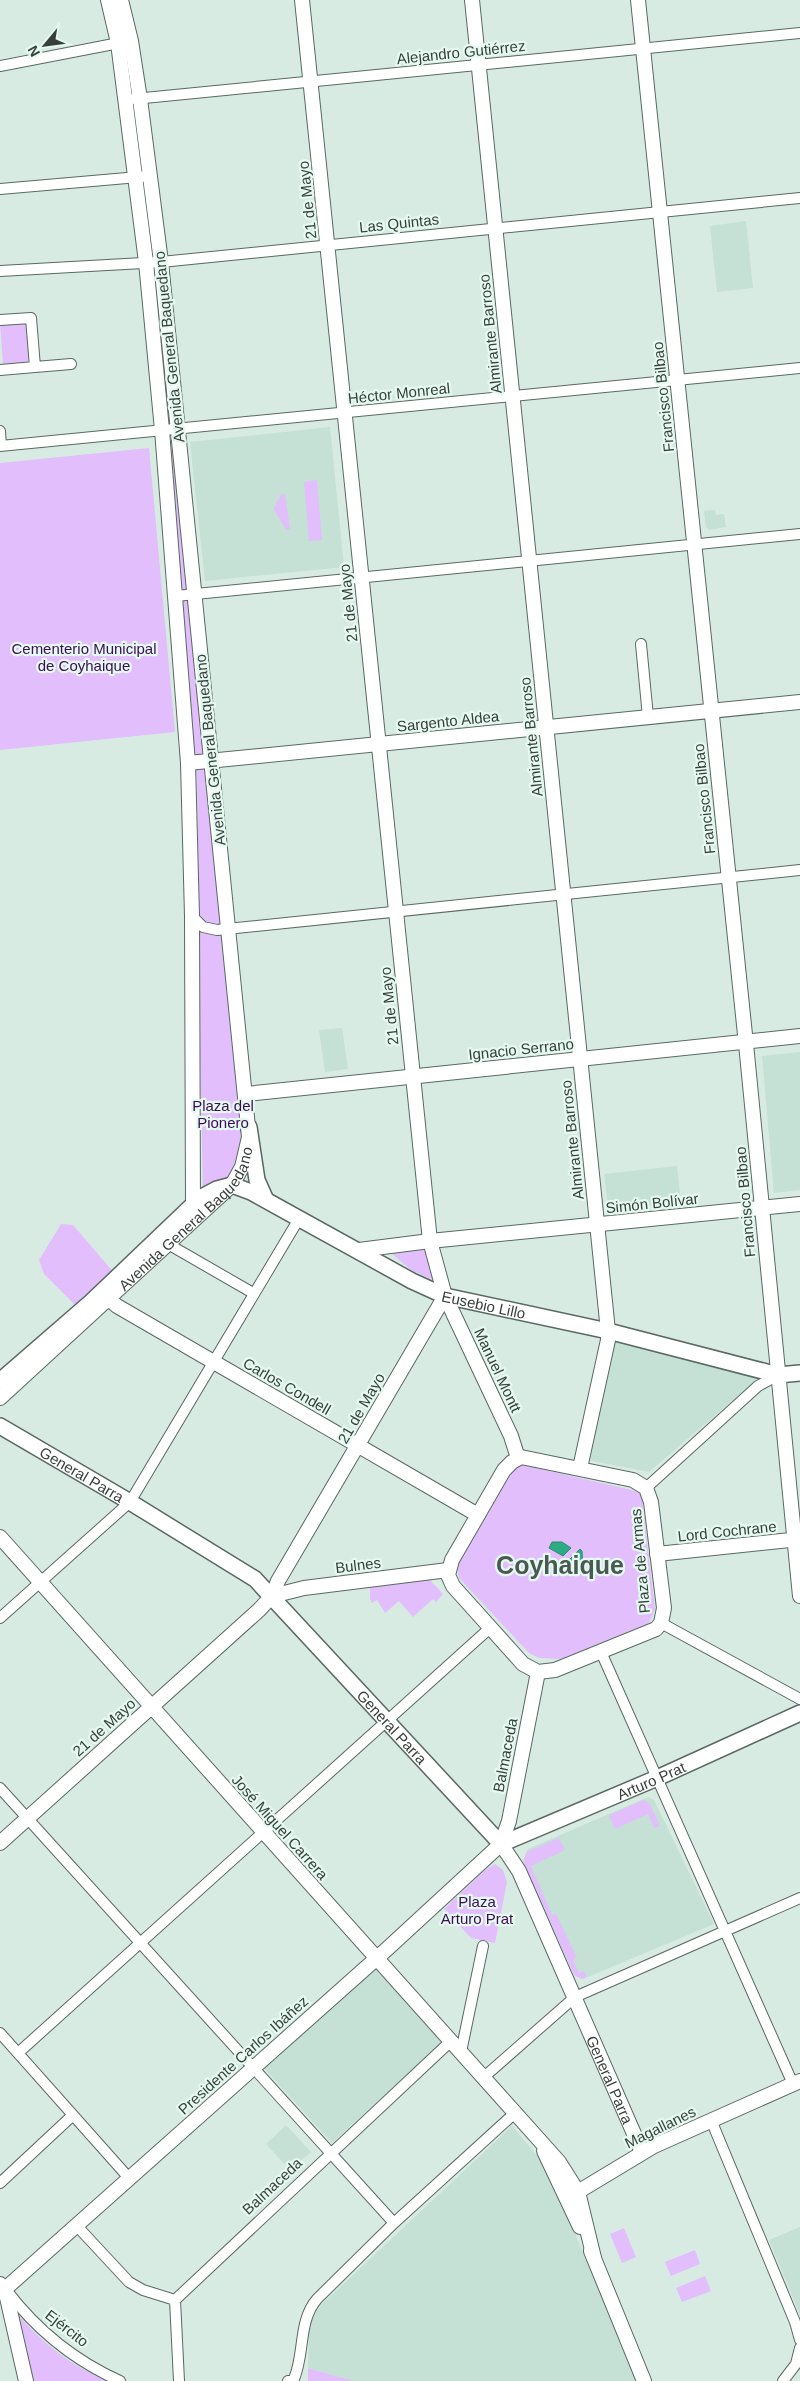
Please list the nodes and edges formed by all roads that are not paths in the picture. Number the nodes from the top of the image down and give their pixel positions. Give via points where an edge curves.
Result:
1 (108, 0) edge
2 (121, 0) edge
3 (302, 0) edge
4 (472, 0) edge
5 (638, 0) edge
6 (800, 33) edge
7 (124, 42) junction
8 (644, 49) junction
9 (479, 65) junction
10 (0, 66) edge
11 (311, 82) junction
12 (140, 99) junction
13 (126, 100) junction
14 (143, 177) junction
15 (0, 189) edge
16 (800, 198) edge
17 (660, 212) junction
18 (495, 228) junction
19 (328, 245) junction
20 (146, 262) junction
21 (160, 262) junction
22 (0, 270) edge
23 (0, 320) edge
24 (71, 364) dead end
25 (35, 367) junction
26 (800, 368) edge
27 (0, 370) edge
28 (677, 380) junction
29 (512, 396) junction
30 (345, 413) junction
31 (162, 430) junction
32 (178, 430) junction
33 (0, 431) edge
34 (1, 446) edge
35 (800, 534) edge
36 (694, 544) junction
37 (529, 561) junction
38 (362, 578) junction
39 (193, 594) junction
40 (176, 596) junction
41 (641, 644) dead end
42 (800, 702) edge
43 (711, 711) junction
44 (648, 717) junction
45 (546, 728) junction
46 (378, 744) junction
47 (211, 761) junction
48 (188, 763) junction
49 (800, 870) edge
50 (728, 878) junction
51 (563, 894) junction
52 (396, 911) junction
53 (192, 916) junction
54 (230, 928) junction
55 (800, 1036) edge
56 (745, 1042) junction
57 (580, 1059) junction
58 (412, 1077) junction
59 (246, 1094) junction
60 (249, 1127) junction
61 (232, 1185) junction
62 (265, 1198) junction
63 (800, 1204) edge
64 (193, 1205) junction
65 (761, 1208) junction
66 (300, 1218) junction
67 (597, 1224) junction
68 (430, 1241) junction
69 (168, 1244) junction
70 (358, 1250) junction
71 (253, 1293) junction
72 (104, 1295) junction
73 (446, 1296) junction
74 (608, 1331) junction
75 (214, 1362) junction
76 (800, 1373) edge
77 (778, 1375) junction
78 (0, 1382) edge
79 (0, 1398) edge
80 (0, 1426) edge
81 (358, 1445) junction
82 (518, 1458) junction
83 (580, 1468) junction
84 (646, 1488) junction
85 (130, 1502) junction
86 (478, 1515) junction
87 (0, 1537) edge
88 (797, 1540) edge
89 (657, 1554) junction
90 (288, 1563) junction
91 (448, 1570) junction
92 (40, 1582) junction
93 (304, 1588) junction
94 (272, 1596) junction
95 (800, 1596) edge
96 (0, 1618) edge
97 (660, 1623) junction
98 (490, 1628) junction
99 (601, 1652) junction
100 (538, 1672) junction
101 (800, 1699) edge
102 (151, 1706) junction
103 (800, 1713) edge
104 (387, 1721) junction
105 (657, 1778) junction
106 (0, 1788) edge
107 (28, 1818) junction
108 (263, 1833) junction
109 (0, 1843) edge
110 (501, 1844) junction
111 (800, 1898) edge
112 (725, 1930) junction
113 (140, 1943) junction
114 (482, 1946) dead end
115 (376, 1958) junction
116 (575, 1997) junction
117 (0, 2033) edge
118 (451, 2041) junction
119 (461, 2052) junction
120 (18, 2053) junction
121 (253, 2068) junction
122 (484, 2077) junction
123 (797, 2083) edge
124 (516, 2112) junction
125 (73, 2115) junction
126 (711, 2120) junction
127 (642, 2152) junction
128 (331, 2153) junction
129 (129, 2178) junction
130 (0, 2183) edge
131 (572, 2195) junction
132 (394, 2223) junction
133 (76, 2225) junction
134 (2, 2286) edge
135 (175, 2300) junction
136 (800, 2340) edge
137 (800, 2348) edge
138 (26, 2381) edge
139 (120, 2381) edge
140 (179, 2381) edge
141 (288, 2381) edge
142 (644, 2381) edge
143 (783, 2381) edge

1 - 7 street, Avenida General Baquedano
2 - 7 street, Avenida General Baquedano
3 - 11 street, 21 de Mayo
4 - 9 street, Almirante Barroso
5 - 8 street, Francisco Bilbao
6 - 8 street, Alejandro Gutiérrez
7 - 10 street
7 - 12 street, Avenida General Baquedano
7 - 13 street, Avenida General Baquedano
8 - 9 street, Alejandro Gutiérrez
8 - 17 street, Francisco Bilbao
9 - 11 street, Alejandro Gutiérrez
9 - 18 street, Almirante Barroso
11 - 12 street, Alejandro Gutiérrez
11 - 19 street, 21 de Mayo
12 - 13 street, Alejandro Gutiérrez
12 - 14 street, Avenida General Baquedano
13 - 14 street, Avenida General Baquedano
14 - 15 street
14 - 20 street, Avenida General Baquedano
14 - 21 street, Avenida General Baquedano
16 - 17 street, Las Quintas
17 - 18 street, Las Quintas
17 - 28 street, Francisco Bilbao
18 - 19 street, Las Quintas
18 - 29 street, Almirante Barroso
19 - 21 street, Las Quintas
19 - 30 street, 21 de Mayo
20 - 21 street, Las Quintas
20 - 22 street, Las Quintas
20 - 31 street, Avenida General Baquedano
21 - 32 street, Avenida General Baquedano
23 - 25 street via 31,318
24 - 25 street
25 - 27 street
26 - 28 street, Héctor Monreal
28 - 29 street, Héctor Monreal
28 - 36 street, Francisco Bilbao
29 - 30 street, Héctor Monreal
29 - 37 street, Almirante Barroso
30 - 32 street, Héctor Monreal
30 - 38 street, 21 de Mayo
31 - 32 street, Héctor Monreal
31 - 34 street, Héctor Monreal
31 - 40 street, Avenida General Baquedano
32 - 39 street, Avenida General Baquedano
33 - 34 street
35 - 36 street
36 - 37 street
36 - 43 street, Francisco Bilbao
37 - 38 street
37 - 45 street, Almirante Barroso
38 - 39 street
38 - 46 street, 21 de Mayo
39 - 40 street
39 - 47 street, Avenida General Baquedano
40 - 48 street, Avenida General Baquedano
41 - 44 street
42 - 43 street, Sargento Aldea
43 - 44 street, Sargento Aldea
43 - 50 street, Francisco Bilbao
44 - 45 street, Sargento Aldea
45 - 46 street, Sargento Aldea
45 - 51 street, Almirante Barroso
46 - 47 street, Sargento Aldea
46 - 52 street, 21 de Mayo
47 - 48 street, Sargento Aldea
47 - 54 street, Avenida General Baquedano
48 - 53 street, Avenida General Baquedano
49 - 50 street
50 - 51 street
50 - 56 street, Francisco Bilbao
51 - 52 street
51 - 57 street, Almirante Barroso
52 - 54 street
52 - 58 street, 21 de Mayo
53 - 54 street via 208,929
53 - 64 street, Avenida General Baquedano
54 - 59 street, Avenida General Baquedano
55 - 56 street, Ignacio Serrano
56 - 57 street, Ignacio Serrano
56 - 65 street, Francisco Bilbao
57 - 58 street, Ignacio Serrano
57 - 67 street, Almirante Barroso
58 - 59 street, Ignacio Serrano
58 - 68 street, 21 de Mayo
59 - 60 street, Avenida General Baquedano
60 - 61 street, Avenida General Baquedano via 246,1157
60 - 62 main road via 257,1180
61 - 62 main road, Eusebio Lillo
61 - 64 main road via 211,1192
61 - 69 street, Avenida General Baquedano
62 - 66 main road, Eusebio Lillo
63 - 65 street, Simón Bolívar
64 - 72 main road, Avenida General Baquedano
65 - 67 street, Simón Bolívar
65 - 77 street, Francisco Bilbao
66 - 70 main road, Eusebio Lillo
66 - 71 street
67 - 68 street, Simón Bolívar
67 - 74 street, Almirante Barroso
68 - 70 street, Simón Bolívar
68 - 73 street, 21 de Mayo
69 - 71 street
69 - 72 street, Avenida General Baquedano
70 - 73 main road, Eusebio Lillo
71 - 75 street
72 - 75 street, Carlos Condell via 117,1306
72 - 78 main road, Avenida General Baquedano
72 - 79 street, Avenida General Baquedano
73 - 74 main road, Eusebio Lillo
73 - 81 street, 21 de Mayo
73 - 82 street, Manuel Montt
74 - 77 main road, Eusebio Lillo
74 - 83 street, Almirante Barroso
75 - 81 street, Carlos Condell
75 - 85 street
76 - 77 main road, Eusebio Lillo
77 - 84 street via 758,1386
77 - 88 street, Francisco Bilbao
80 - 85 main road, General Parra
81 - 86 street, Carlos Condell
81 - 90 street, 21 de Mayo
82 - 83 street, Plaza de Armas via 530,1457
82 - 86 street via 504,1470
83 - 84 street, Plaza de Armas via 633,1480
84 - 89 street, Plaza de Armas
85 - 92 street
85 - 94 main road, General Parra via 248,1574
86 - 91 street
87 - 92 street, José Miguel Carrera
88 - 89 street, Lord Cochrane
88 - 95 street, Francisco Bilbao
89 - 97 street, Plaza de Armas via 664,1608
90 - 93 street via 293,1579
90 - 94 street, 21 de Mayo
91 - 93 street, Bulnes
91 - 98 street via 451,1583
92 - 96 street
92 - 102 street, José Miguel Carrera
93 - 94 street, Bulnes
94 - 102 street, 21 de Mayo
94 - 104 main road, General Parra
97 - 99 street, Plaza de Armas via 652,1631
97 - 101 street
98 - 100 street via 522,1664
98 - 104 street
99 - 100 street, Plaza de Armas via 555,1670
99 - 105 street
100 - 110 street, Balmaceda via 509,1821
102 - 107 street, 21 de Mayo
102 - 108 street, José Miguel Carrera
103 - 105 main road, Arturo Prat
104 - 108 street
104 - 110 main road, General Parra
105 - 110 main road, Arturo Prat
105 - 112 street
106 - 107 street
107 - 109 street, 21 de Mayo
107 - 113 street
108 - 113 street
108 - 115 street, José Miguel Carrera
110 - 115 street, Presidente Carlos Ibáñez
110 - 116 street, General Parra via 518,1872
111 - 112 street
112 - 116 street
112 - 123 street
113 - 120 street
113 - 121 street
114 - 119 street
115 - 118 street, José Miguel Carrera
115 - 121 street, Presidente Carlos Ibáñez
116 - 122 street
116 - 127 street, General Parra
117 - 120 street
118 - 119 street, José Miguel Carrera
118 - 128 street, Balmaceda
119 - 122 street, José Miguel Carrera
120 - 125 street
121 - 128 street
121 - 129 street, Presidente Carlos Ibáñez
122 - 124 street, José Miguel Carrera
123 - 126 street, Magallanes
124 - 131 street, José Miguel Carrera via 567,2172
124 - 132 street
125 - 129 street
125 - 130 street
126 - 127 street, Magallanes
126 - 136 street
127 - 131 street, Magallanes
128 - 132 street
128 - 135 street, Balmaceda
129 - 133 street, Presidente Carlos Ibáñez
131 - 142 street, José Miguel Carrera
132 - 141 street via 310,2308 299,2367 294,2379
133 - 134 street, Presidente Carlos Ibáñez
133 - 135 street via 129,2282
134 - 138 street
134 - 139 street, Ejército via 42,2332 94,2369
135 - 140 street
137 - 143 street via 796,2364

